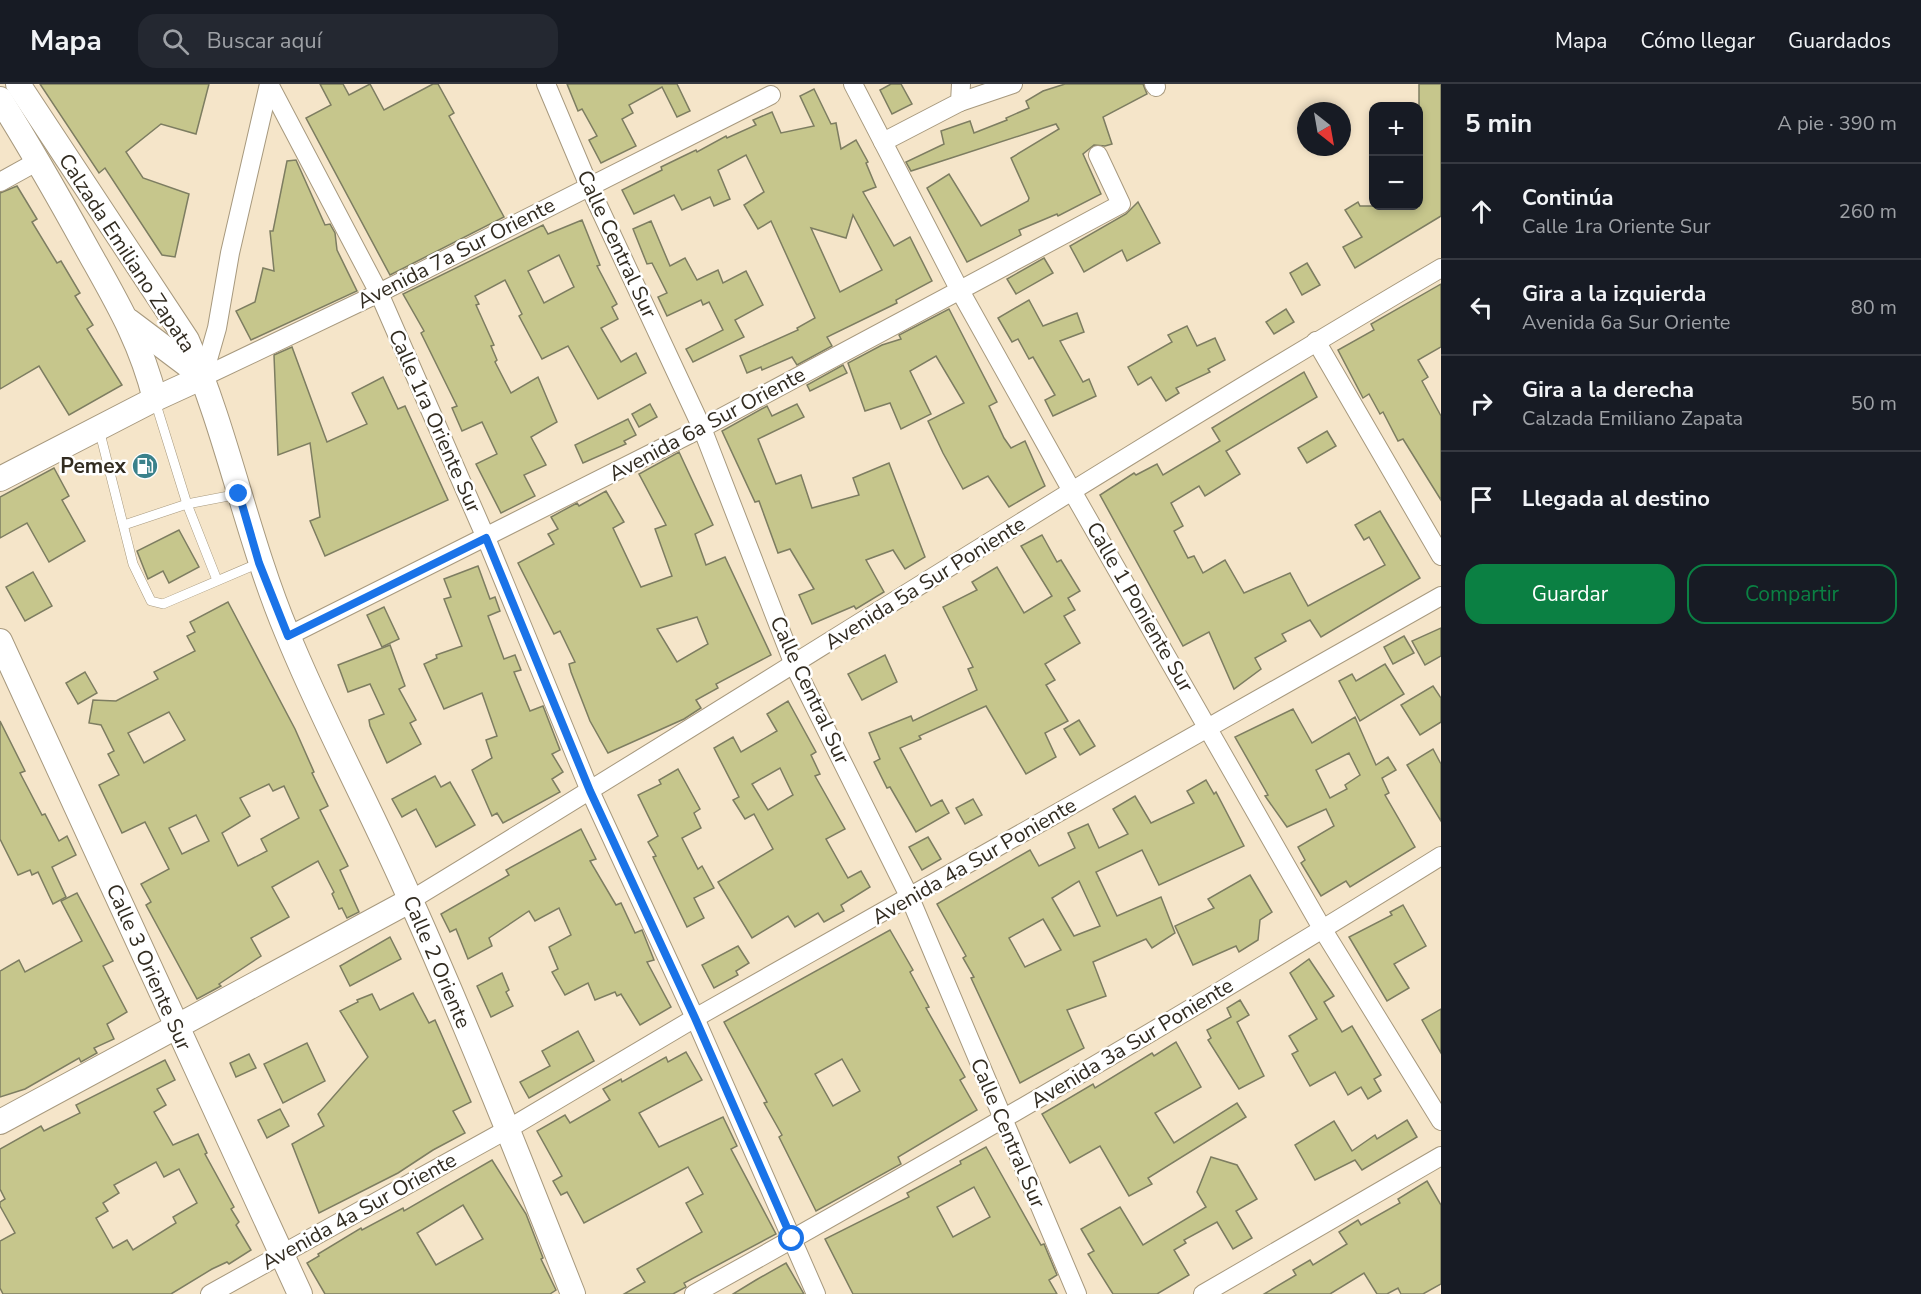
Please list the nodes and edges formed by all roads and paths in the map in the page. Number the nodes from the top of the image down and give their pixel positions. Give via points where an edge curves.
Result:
1 (18, 84) edge
2 (269, 84) edge
3 (546, 84) edge
4 (854, 84) edge
5 (1013, 84) edge
6 (960, 93) edge
7 (771, 95) dead end
8 (0, 99) edge
9 (883, 142) junction
10 (1098, 155) dead end
11 (38, 161) junction
12 (0, 182) edge
13 (589, 186) junction
14 (1441, 268) edge
15 (959, 289) junction
16 (379, 293) junction
17 (126, 318) junction
18 (1316, 341) junction
19 (204, 377) junction
20 (155, 399) junction
21 (99, 428) junction
22 (702, 428) junction
23 (0, 478) edge
24 (1072, 491) junction
25 (239, 494) junction
26 (187, 504) junction
27 (124, 525) junction
28 (486, 538) junction
29 (1441, 555) edge
30 (259, 563) junction
31 (217, 580) junction
32 (1441, 596) edge
33 (288, 636) junction
34 (0, 640) edge
35 (794, 665) junction
36 (1209, 726) junction
37 (590, 791) junction
38 (1441, 856) edge
39 (910, 898) junction
40 (411, 900) junction
41 (1323, 930) junction
42 (695, 1018) junction
43 (177, 1029) junction
44 (1003, 1120) junction
45 (1441, 1121) edge
46 (0, 1122) edge
47 (508, 1129) junction
48 (1441, 1156) edge
49 (792, 1239) junction
50 (282, 1254) junction
51 (210, 1294) edge
52 (300, 1294) edge
53 (573, 1294) edge
54 (694, 1294) edge
55 (816, 1294) edge
56 (1077, 1294) edge
57 (1203, 1294) edge

1 - 19 main road, Calzada Emiliano Zapata via 187,340
2 - 16 street, Calle 1ra Oriente Sur
2 - 19 street
3 - 13 street, Calle Central Sur
4 - 9 street, Calle 1 Poniente Sur
5 - 6 street
6 - 9 street
7 - 13 street, Avenida 7a Sur Oriente
8 - 11 main road, Calzada Emiliano Zapata
9 - 15 street, Calle 1 Poniente Sur
10 - 15 street, Avenida 6a Sur Oriente via 1121,204
11 - 12 street
11 - 17 main road, Calzada Emiliano Zapata
13 - 16 street, Avenida 7a Sur Oriente
13 - 22 street, Calle Central Sur
14 - 18 street, Avenida 5a Sur Poniente
15 - 22 street, Avenida 6a Sur Oriente
15 - 24 street, Calle 1 Poniente Sur
16 - 19 street, Avenida 7a Sur Oriente
16 - 28 street, Calle 1ra Oriente Sur
17 - 19 main road
17 - 20 main road, Calzada Emiliano Zapata via 145,360
18 - 24 street, Avenida 5a Sur Poniente
18 - 29 street
19 - 20 main road
19 - 25 main road, Calzada Emiliano Zapata
20 - 21 main road
20 - 26 lane
21 - 23 main road
21 - 27 lane
22 - 28 street, Avenida 6a Sur Oriente
22 - 35 street, Calle Central Sur
24 - 35 street, Avenida 5a Sur Poniente
24 - 36 street, Calle 1 Poniente Sur
25 - 26 lane
25 - 30 main road, Calzada Emiliano Zapata
26 - 27 lane
26 - 31 lane
27 - 31 lane via 133,564 151,601 163,604
28 - 33 street, Avenida 6a Sur Oriente
28 - 37 street, Calle 1ra Oriente Sur
30 - 31 lane
30 - 33 main road, Calzada Emiliano Zapata
32 - 36 street, Avenida 4a Sur Poniente
33 - 40 main road, Calle 2 Oriente
34 - 43 main road, Calle 3 Oriente Sur
35 - 37 street, Avenida 5a Sur Poniente
35 - 39 street, Calle Central Sur
36 - 39 street, Avenida 4a Sur Poniente
36 - 41 street, Calle 1 Poniente Sur
37 - 40 street, Avenida 5a Sur Poniente
37 - 42 street, Calle 1ra Oriente Sur
38 - 41 street, Avenida 3a Sur Poniente
39 - 42 street, Avenida 4a Sur Poniente
39 - 44 street, Calle Central Sur
40 - 43 main road
40 - 47 main road, Calle 2 Oriente
41 - 44 street, Avenida 3a Sur Poniente
41 - 45 street, Calle 1 Poniente Sur
42 - 47 street, Avenida 4a Sur Poniente
42 - 49 street, Calle 1ra Oriente Sur
43 - 46 main road
43 - 50 main road, Calle 3 Oriente Sur
44 - 49 street, Avenida 3a Sur Poniente
44 - 56 street, Calle Central Sur
47 - 50 street, Avenida 4a Sur Oriente
47 - 53 main road, Calle 2 Oriente
48 - 57 street
49 - 54 street, Avenida 3a Sur Poniente
49 - 55 street, Calle 1ra Oriente Sur
50 - 51 street, Avenida 4a Sur Oriente
50 - 52 main road, Calle 3 Oriente Sur

